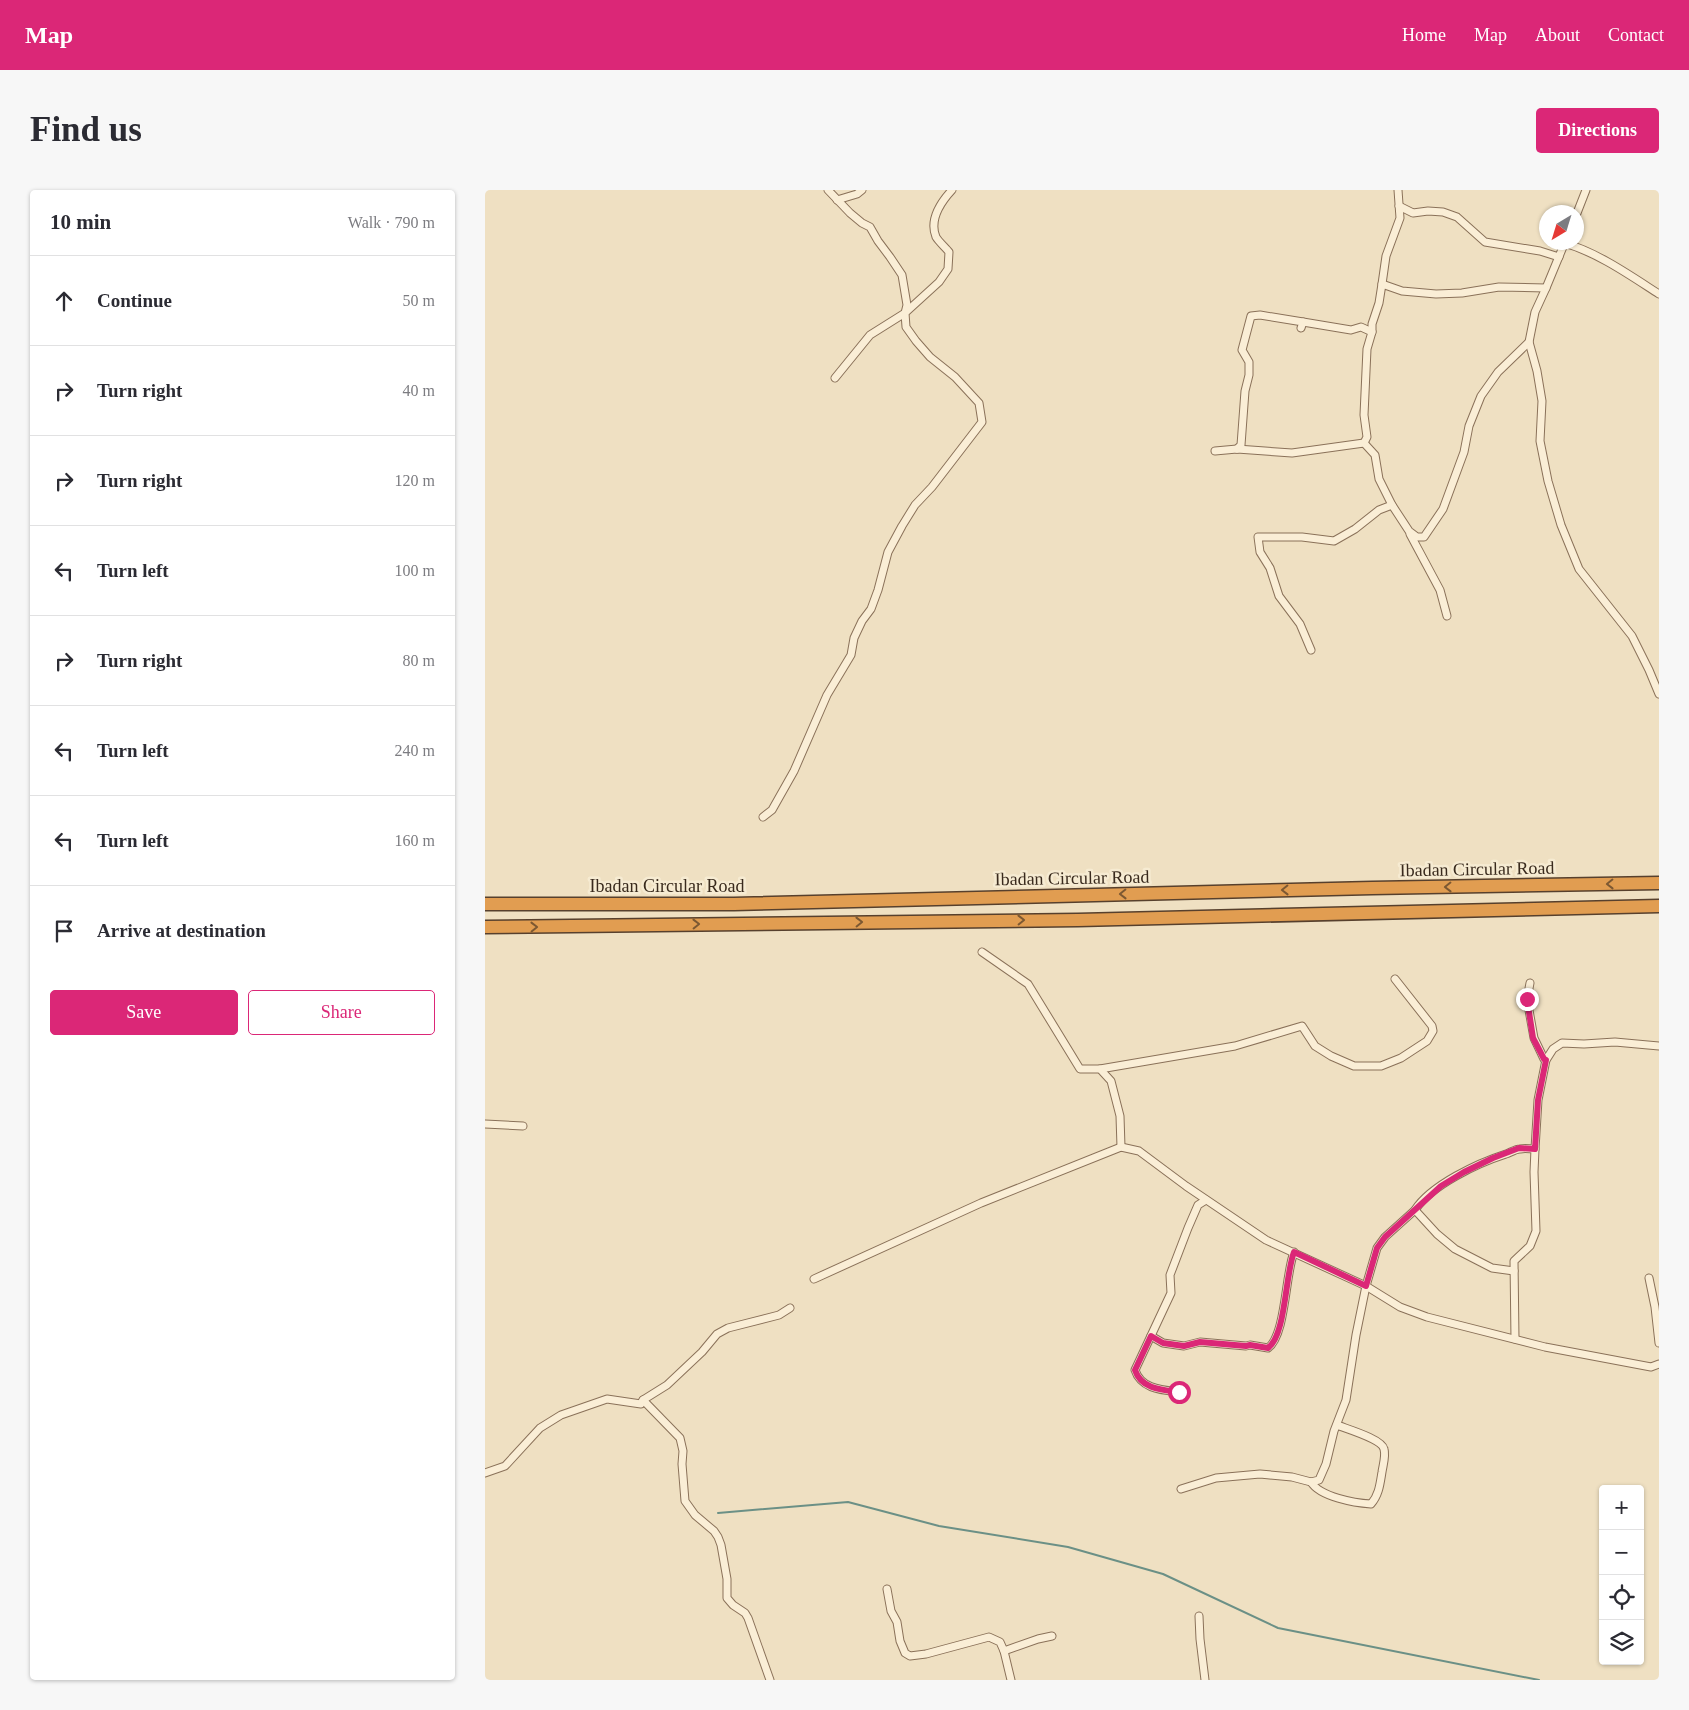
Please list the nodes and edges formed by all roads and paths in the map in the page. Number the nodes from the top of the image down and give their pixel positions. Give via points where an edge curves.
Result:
1 (828, 190) edge
2 (862, 190) edge
3 (952, 190) edge
4 (1398, 190) edge
5 (1586, 190) edge
6 (837, 200) junction
7 (1580, 205) edge
8 (1399, 206) junction
9 (1562, 250) edge
10 (1584, 250) edge
11 (1559, 257) junction
12 (1381, 284) junction
13 (1546, 288) junction
14 (1659, 294) edge
15 (905, 313) junction
16 (1372, 332) junction
17 (1529, 342) junction
18 (835, 378) dead end
19 (1364, 443) junction
20 (1237, 449) junction
21 (1215, 451) dead end
22 (1392, 505) junction
23 (1409, 531) junction
24 (1447, 616) dead end
25 (1311, 650) dead end
26 (1659, 694) edge
27 (763, 817) dead end
28 (1659, 883) edge
29 (485, 904) edge
30 (1659, 906) edge
31 (485, 927) edge
32 (981, 952) dead end
33 (1395, 979) dead end
34 (1530, 983) dead end
35 (1659, 1046) edge
36 (1546, 1060) junction
37 (1100, 1069) junction
38 (485, 1124) edge
39 (523, 1126) dead end
40 (1121, 1147) junction
41 (1535, 1149) junction
42 (1206, 1200) junction
43 (1415, 1210) junction
44 (1294, 1252) junction
45 (1513, 1271) junction
46 (1649, 1278) dead end
47 (814, 1279) dead end
48 (1366, 1286) junction
49 (790, 1308) dead end
50 (1151, 1336) junction
51 (1515, 1339) junction
52 (1659, 1343) edge
53 (1659, 1364) edge
54 (1179, 1392) dead end
55 (643, 1400) junction
56 (1337, 1424) junction
57 (485, 1473) edge
58 (1311, 1482) junction
59 (1181, 1489) dead end
60 (887, 1589) dead end
61 (1199, 1616) dead end
62 (1053, 1636) dead end
63 (1004, 1651) junction
64 (770, 1680) edge
65 (1011, 1680) edge
66 (1205, 1680) edge

1 - 6 street
2 - 6 street
3 - 15 street via 934,219 936,237 949,252 948,269 939,282
4 - 8 street
5 - 7 street
6 - 15 street via 850,214 871,227 902,276 907,305
8 - 11 street via 1413,212 1443,212 1457,217 1485,242
8 - 12 street via 1400,218 1386,256
9 - 11 street
10 - 14 street
11 - 13 street
12 - 13 street via 1402,291 1436,294 1462,294 1499,287
12 - 16 street
13 - 17 street via 1535,312
15 - 18 street via 870,335
15 - 27 street via 906,327 916,341 979,403 982,422 915,505 887,552 878,590 854,638 851,654 827,695 794,771 772,810
16 - 19 street via 1367,349 1364,415 1367,437
16 - 20 street via 1361,327 1351,330 1251,316 1242,350 1249,362 1249,375 1241,445
17 - 23 street via 1498,372 1481,396 1443,509 1424,537 1417,537
17 - 26 street via 1542,401 1540,441 1561,524 1579,569 1632,636
19 - 20 street via 1292,453
19 - 22 street via 1375,455 1379,479
20 - 21 street
22 - 23 street
22 - 25 street via 1379,510 1334,541 1259,537 1260,552 1270,568 1279,596 1300,624
23 - 24 street via 1440,590
28 -> 29 highway, Ibadan Circular Road via 734,904
31 -> 30 highway via 1078,920
32 - 37 street via 1028,984 1080,1069
33 - 37 street via 1433,1031 1427,1041 1401,1058 1381,1066 1355,1066 1331,1056 1315,1046 1302,1026 1235,1046
34 - 36 street via 1527,999 1533,1038
35 - 36 street via 1615,1042 1562,1043
36 - 41 street via 1538,1100
37 - 40 street via 1111,1081 1120,1116
38 - 39 street
40 - 42 street via 1139,1151
40 - 47 street via 981,1203
41 - 43 street via 1519,1148 1464,1172 1441,1186
41 - 45 street via 1536,1231 1530,1246 1514,1261
42 - 44 street via 1266,1240
42 - 50 street via 1198,1205 1176,1257 1170,1275 1171,1293
43 - 45 street via 1455,1249 1492,1268
43 - 48 street via 1377,1248
44 - 48 street
44 - 50 street via 1289,1264 1279,1332 1268,1348 1200,1342 1184,1346 1163,1343
45 - 51 street
46 - 52 street
48 - 51 street via 1400,1307 1427,1317
48 - 56 street via 1346,1400
49 - 55 street via 779,1315 728,1328 717,1334 667,1385
50 - 54 street via 1135,1370 1137,1376 1149,1386
51 - 53 street via 1651,1367
55 - 57 street via 641,1404 633,1404 607,1399 561,1415 540,1428 505,1466
55 - 64 street via 680,1438 685,1502 718,1537 727,1579 727,1598 748,1618
56 - 58 street via 1319,1480
56 - 58 street via 1383,1445 1385,1450 1377,1498 1371,1504 1357,1503 1320,1490
58 - 59 street via 1260,1474 1216,1478
60 - 63 street via 900,1641 910,1656 989,1637 1000,1642
61 - 66 street
62 - 63 street
63 - 65 street

